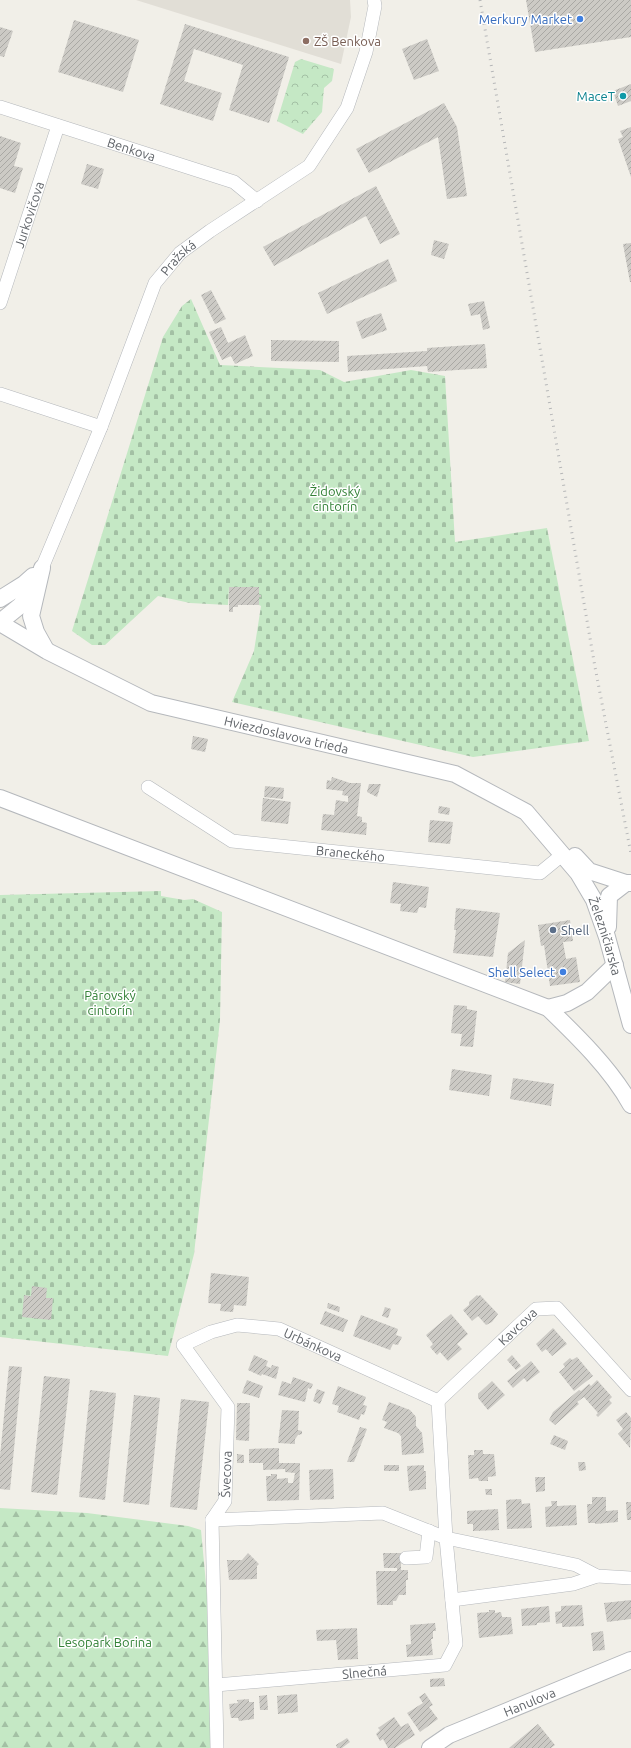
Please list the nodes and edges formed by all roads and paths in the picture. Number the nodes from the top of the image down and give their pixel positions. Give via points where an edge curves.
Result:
1 (374, 0) edge
2 (0, 107) edge
3 (58, 126) junction
4 (257, 201) junction
5 (0, 303) edge
6 (0, 394) edge
7 (100, 427) junction
8 (42, 568) junction
9 (0, 599) edge
10 (0, 622) edge
11 (47, 651) junction
12 (148, 788) dead end
13 (0, 798) edge
14 (526, 812) junction
15 (562, 855) junction
16 (629, 883) edge
17 (607, 937) junction
18 (615, 964) junction
19 (548, 1008) junction
20 (631, 1024) edge
21 (631, 1105) edge
22 (183, 1346) joint
23 (631, 1390) edge
24 (438, 1401) junction
25 (212, 1520) junction
26 (429, 1531) junction
27 (446, 1538) junction
28 (406, 1558) dead end
29 (597, 1576) junction
30 (631, 1578) edge
31 (452, 1600) junction
32 (631, 1660) edge
33 (216, 1685) junction
34 (216, 1748) edge
35 (430, 1748) edge

1 - 4 street, Pražská via 366,52 347,108 309,166
2 - 3 street, Benkova
3 - 4 street, Benkova via 234,182
3 - 5 street, Jurkovičova
4 - 7 street, Pražská via 180,253 155,283
6 - 7 street
7 - 8 street, Pražská
8 - 9 street via 24,584
8 - 10 street via 21,605
8 - 11 street via 31,616 36,632
10 - 11 street, Hviezdoslavova trieda
11 - 14 street, Hviezdoslavova trieda via 151,703 455,774
12 - 15 street, Braneckého via 232,841 540,874
13 - 19 street
14 - 15 street, Hviezdoslavova trieda
14 - 16 street via 553,833 589,871
15 - 17 street, Železničiarska via 578,873 594,900
16 - 17 street via 608,896
17 - 18 street, Železničiarska
18 - 19 street via 587,992 567,1003
18 - 20 street, Železničiarska
19 - 21 street via 578,1037
22 - 24 street, Urbánkova via 211,1332 237,1325 279,1329
22 - 25 street, Švecova via 228,1407 225,1501
23 - 24 street, Kavcova via 557,1308 536,1310
24 - 27 street, Slnečná
25 - 26 street via 382,1513
25 - 33 street
26 - 27 street
26 - 28 street via 426,1557
27 - 29 street via 576,1565
27 - 31 street, Slnečná
29 - 30 street
29 - 31 street via 573,1584
31 - 33 street, Slnečná via 456,1644 445,1665
32 - 35 street, Hanulova via 449,1735
33 - 34 street

